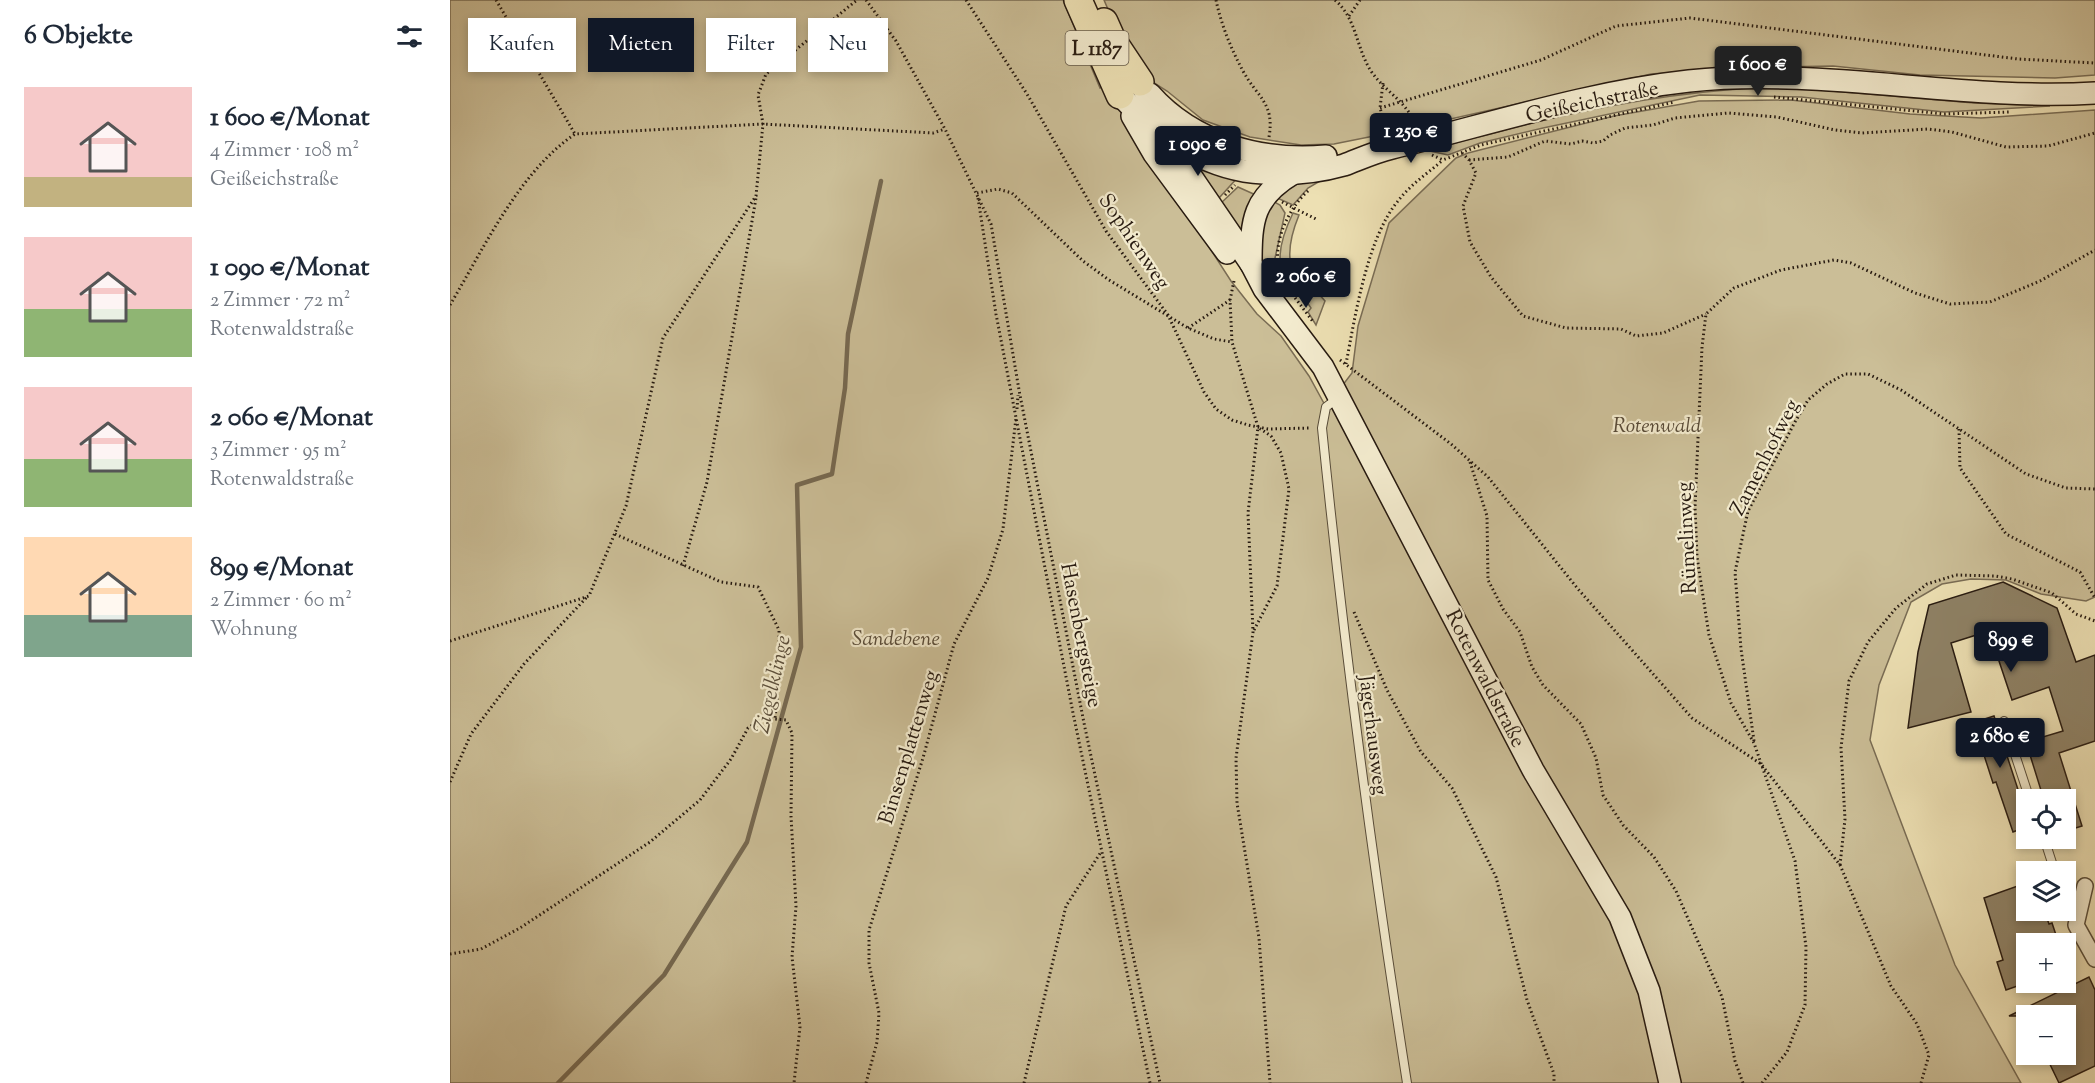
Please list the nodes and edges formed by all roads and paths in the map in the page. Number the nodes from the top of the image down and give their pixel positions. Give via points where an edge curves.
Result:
1 (496, 0) edge
2 (857, 0) edge
3 (866, 0) edge
4 (966, 0) edge
5 (1078, 0) edge
6 (1095, 0) edge
7 (1216, 0) edge
8 (1335, 0) edge
9 (1360, 0) edge
10 (1349, 16) junction
11 (2095, 63) edge
12 (1383, 83) junction
13 (1130, 89) junction
14 (2095, 93) edge
15 (1770, 97) dead end
16 (1682, 101) dead end
17 (1403, 102) junction
18 (1380, 108) junction
19 (2017, 112) dead end
20 (1414, 120) dead end
21 (1384, 123) dead end
22 (763, 124) junction
23 (945, 129) junction
24 (2095, 133) edge
25 (575, 134) junction
26 (1166, 138) junction
27 (1268, 141) dead end
28 (1377, 152) junction
29 (1425, 153) dead end
30 (1461, 153) junction
31 (1443, 160) junction
32 (1469, 160) junction
33 (1294, 173) junction
34 (1240, 182) dead end
35 (1315, 186) dead end
36 (977, 193) junction
37 (756, 196) junction
38 (1272, 196) dead end
39 (1220, 200) dead end
40 (1292, 208) junction
41 (1318, 220) dead end
42 (2095, 250) edge
43 (1251, 264) junction
44 (1234, 281) dead end
45 (1264, 289) junction
46 (1230, 300) junction
47 (450, 305) edge
48 (1706, 314) junction
49 (1168, 315) junction
50 (1316, 327) dead end
51 (1188, 328) junction
52 (1232, 342) junction
53 (1339, 359) dead end
54 (1346, 364) junction
55 (1019, 390) junction
56 (1340, 397) junction
57 (1016, 413) junction
58 (1258, 427) junction
59 (1322, 428) junction
60 (1959, 429) junction
61 (1470, 461) junction
62 (2095, 489) edge
63 (615, 534) junction
64 (682, 566) junction
65 (589, 596) junction
66 (2095, 597) edge
67 (1352, 606) dead end
68 (2095, 621) edge
69 (1253, 632) junction
70 (450, 641) edge
71 (775, 718) junction
72 (2004, 721) dead end
73 (1754, 743) junction
74 (1761, 764) junction
75 (450, 782) edge
76 (2026, 789) edge
77 (1102, 851) junction
78 (1840, 865) junction
79 (2085, 886) dead end
80 (2075, 921) edge
81 (2076, 925) junction
82 (450, 954) edge
83 (2095, 959) edge
84 (795, 1083) edge
85 (866, 1083) edge
86 (1024, 1083) edge
87 (1150, 1083) edge
88 (1160, 1083) edge
89 (1270, 1083) edge
90 (1407, 1083) edge
91 (1554, 1083) edge
92 (1670, 1083) edge
93 (1743, 1083) edge
94 (1762, 1083) edge
95 (1921, 1083) edge

1 - 25 path
2 - 22 path via 766,74 758,95
3 - 23 path, Hasenbergsteige via 896,41
4 - 49 path, Sophienweg via 1027,94 1106,231
5 - 13 highway, Rotenwaldstraße / L 1187
6 - 13 highway, Rotenwaldstraße / L 1187
7 - 27 path via 1244,72 1267,104
8 - 10 path
9 - 10 path
10 - 12 path via 1371,71
11 - 17 path via 2018,59 1690,18 1616,26 1541,60
12 - 17 path
12 - 18 path
13 - 26 main road, Rotenwaldstraße
13 - 28 main road, Rotenwaldstraße / L 1187 via 1193,128 1242,149 1298,158
13 - 45 main road, Rotenwaldstraße via 1154,154 1240,270
14 - 28 main road, Geißeichstraße / L 1187 via 2008,94 1821,78 1689,81 1559,105
15 - 19 path via 1944,114
16 - 30 path via 1481,145
17 - 18 path
17 - 20 path
18 - 21 path
22 - 23 path via 933,133
22 - 25 path
22 - 37 path
23 - 36 path, Hasenbergsteige
24 - 32 path via 2048,146 2006,147 1928,129 1862,133 1777,117 1719,114 1625,128 1593,143 1545,141 1508,157
25 - 47 path via 560,144 496,222
26 - 33 main road, Geißeichstraße / L 1187 via 1231,168
26 - 43 main road, Rotenwaldstraße
28 - 33 main road, Geißeichstraße / L 1187 via 1341,165
29 - 31 path
30 - 31 path
30 - 32 path
31 - 54 path via 1397,201 1383,224 1360,294
32 - 48 path via 1476,173 1463,206 1470,242 1491,277 1523,316 1566,328 1621,329 1636,336 1664,333
33 - 43 main road via 1267,194 1254,215
34 - 39 path
35 - 40 path
36 - 49 path via 998,189 1012,193 1083,261
36 - 55 path, Hasenbergsteige via 991,224
36 - 57 path
37 - 63 path via 663,338 626,506
37 - 64 path via 707,482
38 - 40 path
40 - 41 path
40 - 50 path via 1280,242 1280,276
42 - 48 path via 2040,281 1990,302 1950,304 1915,293 1851,263 1834,260 1781,270 1734,288
43 - 45 main road, Rotenwaldstraße
44 - 46 path
45 - 56 main road, Rotenwaldstraße via 1315,353
46 - 51 path
46 - 52 path
48 - 73 path, Rümelinweg via 1695,507 1697,557 1718,669 1731,703
49 - 51 path
49 - 58 path, Sophienweg via 1203,392 1232,420
51 - 52 path
52 - 58 path
53 - 54 path
54 - 61 path
55 - 57 path, Binsenplattenweg
55 - 88 path, Hasenbergsteige
56 - 59 lane via 1326,408
56 - 92 main road, Rotenwaldstraße via 1533,770 1620,917 1649,991
57 - 77 path
57 - 85 path, Binsenplattenweg via 1003,529 988,578 954,644 869,930 869,963 879,1013 877,1042
58 - 59 path, Sophienweg
58 - 69 path via 1248,513
58 - 69 path via 1271,436 1281,453 1289,489 1276,586
59 - 90 lane, Jägerhausweg via 1354,722
60 - 62 path, Zamenhofweg via 2025,474 2066,488
60 - 66 path via 1960,468 2006,534 2080,572
60 - 73 path, Zamenhofweg via 1901,390 1868,374 1845,374 1808,400 1748,511 1735,572
61 - 74 path via 1488,477 1578,589 1692,718
61 - 93 path via 1487,516 1488,580 1520,632 1543,685 1581,724 1596,758 1603,795 1623,825 1654,857 1676,891 1722,997
63 - 64 path
63 - 65 path
64 - 71 path via 722,582 758,587 779,630
65 - 70 path
65 - 75 path via 524,664 478,725
67 - 91 path via 1387,690 1421,752 1452,788 1496,877 1527,1000
68 - 78 path via 2076,614 2052,593 1995,576 1956,575 1927,584 1896,608 1868,642 1849,681 1841,748 1845,819
69 - 89 path via 1236,758 1237,803 1259,938
71 - 82 path via 764,718 748,728 731,759 700,800 650,842 520,928 481,949
71 - 84 path via 786,720 792,733 796,906 792,957 800,1027
72 - 76 lane
73 - 74 path, Rümelinweg
74 - 78 path
74 - 94 path, Rümelinweg via 1795,861 1806,946 1805,1005 1787,1052
77 - 86 path via 1066,906
77 - 87 path
78 - 95 path via 1891,986 1917,1024 1929,1055
79 - 81 street
80 - 81 lane
81 - 83 street

